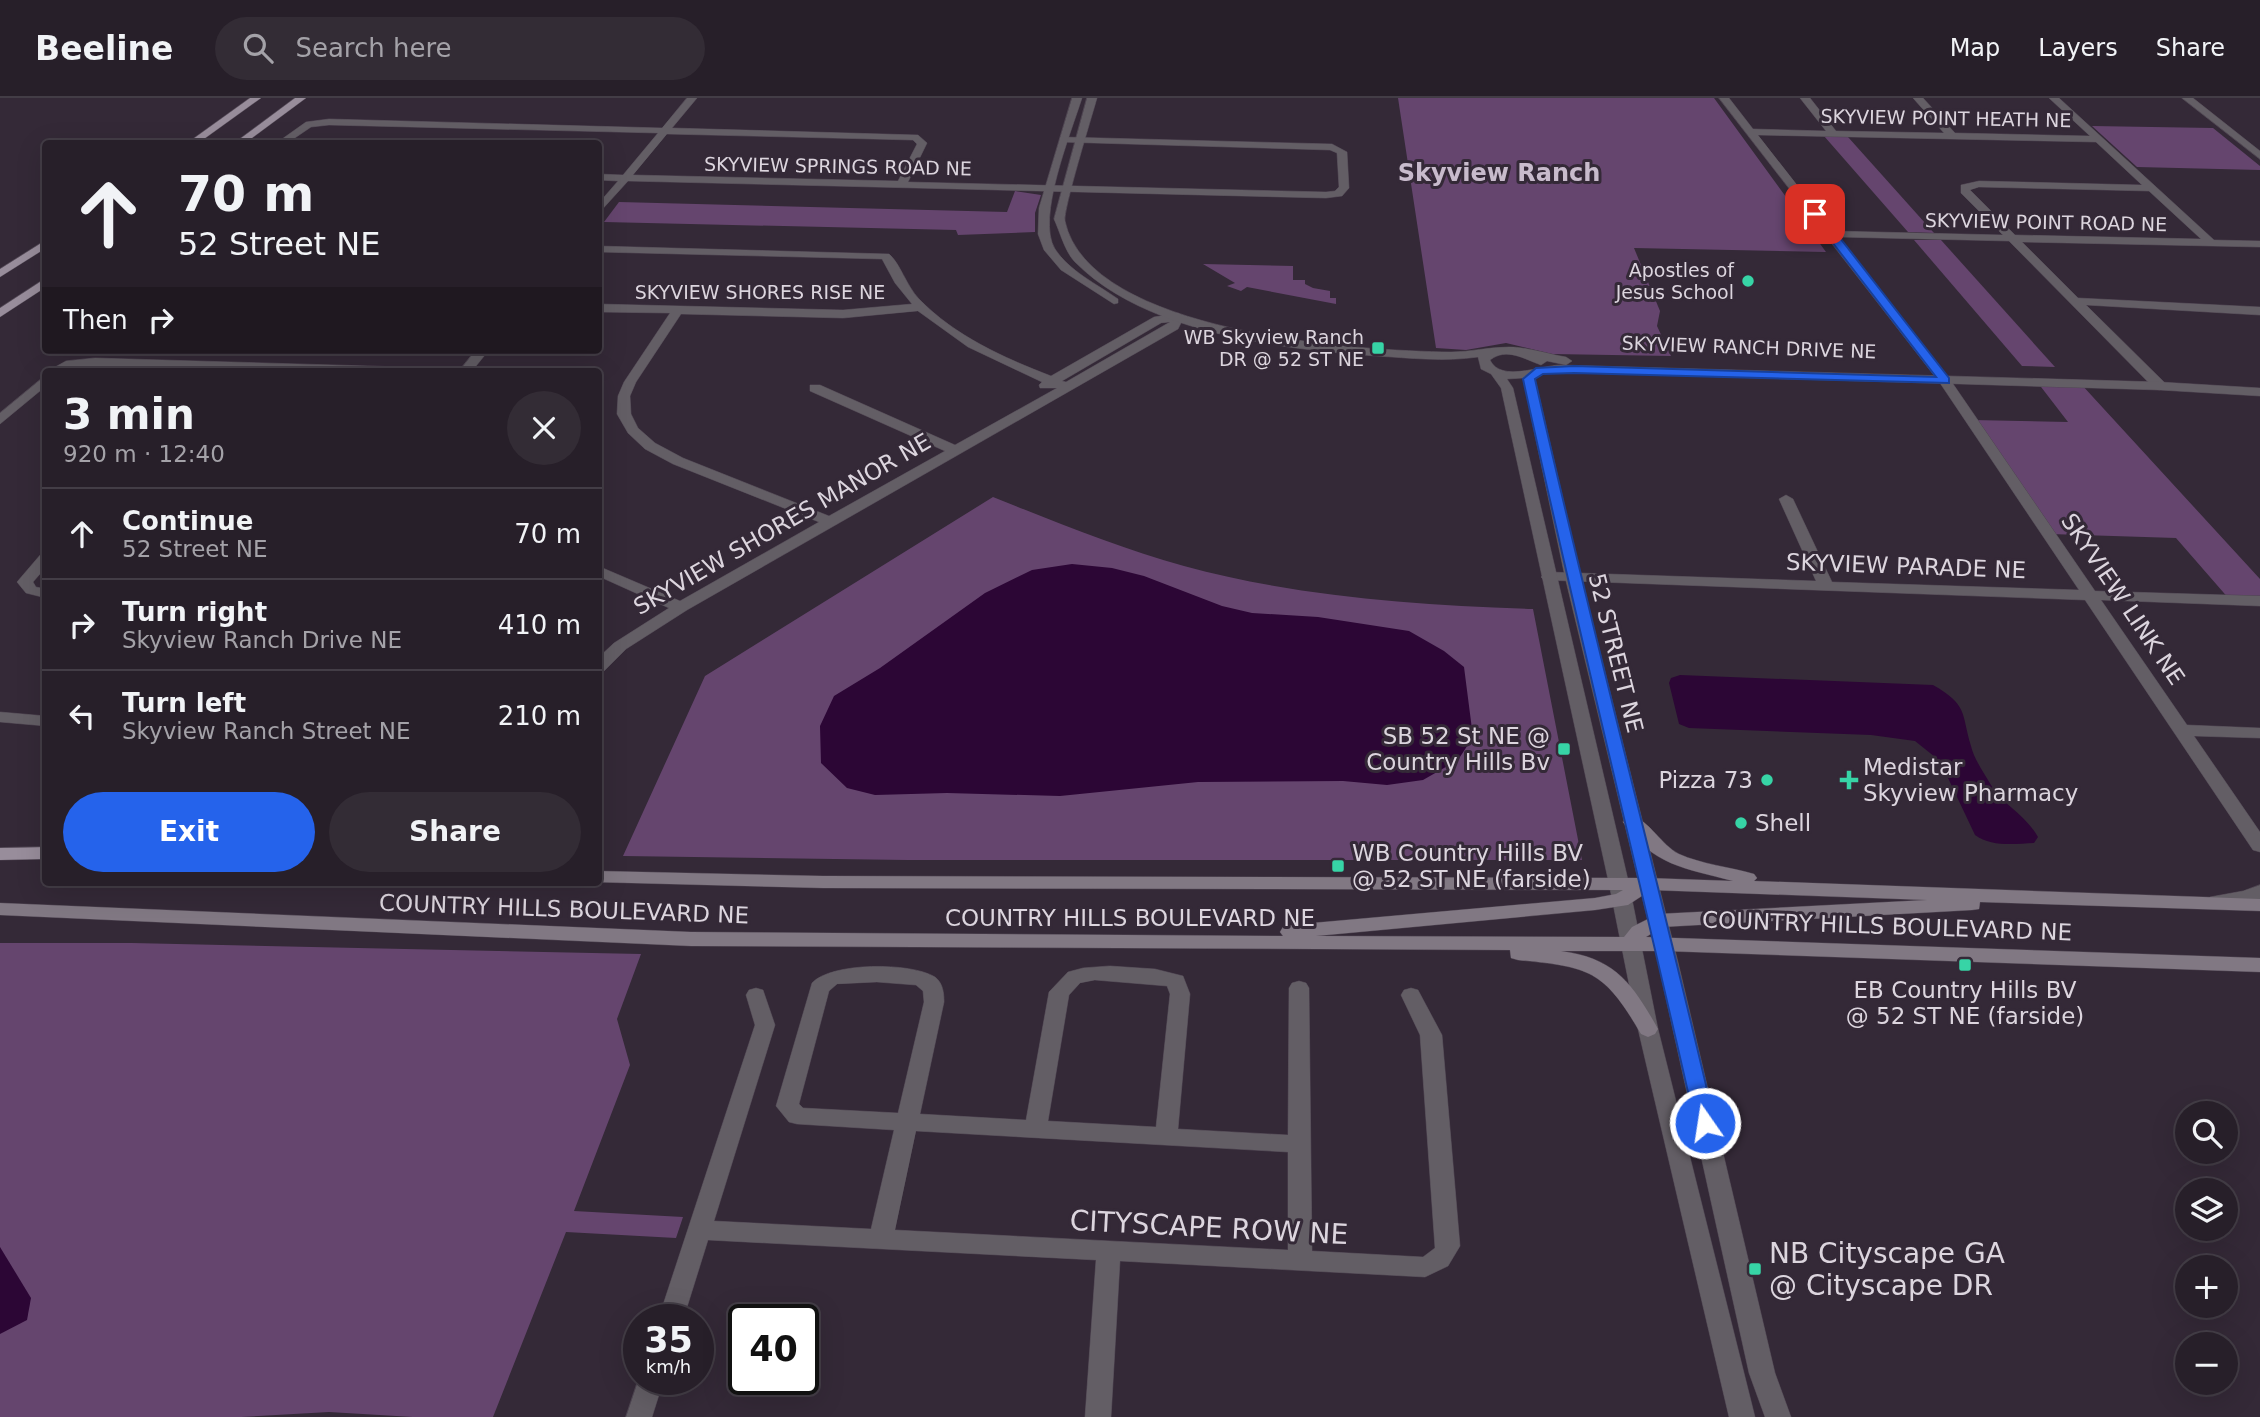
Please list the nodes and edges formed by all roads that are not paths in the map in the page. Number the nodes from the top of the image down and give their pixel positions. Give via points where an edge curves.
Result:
1 (256, 98) edge
2 (301, 98) edge
3 (692, 98) edge
4 (1077, 98) edge
5 (1092, 98) edge
6 (1724, 98) edge
7 (1805, 98) edge
8 (1918, 98) edge
9 (2054, 98) edge
10 (2187, 98) edge
11 (2202, 98) edge
12 (665, 131) junction
13 (1750, 132) junction
14 (1833, 133) junction
15 (1952, 136) junction
16 (1063, 139) junction
17 (2098, 139) junction
18 (196, 140) edge
19 (243, 140) edge
20 (285, 140) edge
21 (1079, 140) junction
22 (2260, 143) edge
23 (2260, 156) edge
24 (602, 177) edge
25 (626, 178) junction
26 (901, 185) junction
27 (1049, 188) junction
28 (2150, 188) junction
29 (1065, 189) junction
30 (602, 206) edge
31 (1832, 234) junction
32 (2012, 238) junction
33 (2211, 243) junction
34 (2260, 244) edge
35 (42, 246) edge
36 (602, 248) edge
37 (0, 274) edge
38 (42, 284) edge
39 (2076, 301) junction
40 (921, 307) junction
41 (602, 308) edge
42 (677, 310) junction
43 (2260, 311) edge
44 (0, 313) edge
45 (1158, 320) junction
46 (1176, 321) junction
47 (480, 354) edge
48 (1491, 354) junction
49 (1531, 355) junction
50 (63, 368) edge
51 (223, 368) edge
52 (468, 368) edge
53 (1493, 371) junction
54 (1537, 372) junction
55 (1942, 376) junction
56 (1051, 381) junction
57 (2156, 382) junction
58 (42, 383) edge
59 (2260, 385) edge
60 (1067, 387) junction
61 (815, 388) dead end
62 (2260, 392) edge
63 (0, 420) edge
64 (993, 426) junction
65 (954, 450) junction
66 (1786, 499) dead end
67 (828, 521) junction
68 (42, 562) edge
69 (602, 572) edge
70 (1549, 577) junction
71 (1573, 578) junction
72 (1826, 586) junction
73 (42, 593) edge
74 (2091, 595) junction
75 (2260, 601) edge
76 (681, 607) junction
77 (602, 664) edge
78 (0, 717) edge
79 (42, 721) edge
80 (2180, 730) junction
81 (2260, 733) edge
82 (1632, 822) junction
83 (2260, 846) edge
84 (0, 852) edge
85 (42, 853) edge
86 (602, 877) edge
87 (1647, 884) junction
88 (1830, 888) junction
89 (2260, 891) edge
90 (1620, 892) junction
91 (2080, 898) junction
92 (2211, 904) junction
93 (2260, 905) edge
94 (0, 909) edge
95 (1658, 920) junction
96 (1185, 942) junction
97 (1414, 942) junction
98 (1630, 943) junction
99 (1664, 944) junction
100 (2256, 965) edge
101 (1299, 988) dead end
102 (756, 995) dead end
103 (1410, 995) dead end
104 (1648, 1029) junction
105 (908, 1124) junction
106 (1036, 1129) junction
107 (1166, 1137) junction
108 (1299, 1144) junction
109 (700, 1230) junction
110 (881, 1240) junction
111 (1109, 1250) junction
112 (1300, 1262) junction
113 (675, 1304) edge
114 (646, 1395) edge
115 (639, 1417) edge
116 (1098, 1417) edge
117 (1742, 1417) edge
118 (1778, 1417) edge

1 - 18 main road
2 - 19 main road
3 - 12 street
4 - 16 street
5 - 21 street
6 - 13 street, SKYVIEW LINK NE
7 - 14 street
8 - 15 street
9 - 17 street
10 - 23 street
11 - 22 street
12 - 20 street via 317,123
12 - 25 street
12 - 26 street via 915,137 922,143
13 - 14 street, SKYVIEW POINT HEATH NE
13 - 31 street, SKYVIEW LINK NE
14 - 15 street, SKYVIEW POINT HEATH NE
15 - 17 street, SKYVIEW POINT HEATH NE
16 - 21 street
16 - 27 street
17 - 28 street
21 - 29 street
21 - 29 street, SKYVIEW SPRINGS ROAD NE via 1332,147 1342,152 1344,188 1326,195
24 - 25 street, SKYVIEW SPRINGS ROAD NE
25 - 26 street, SKYVIEW SPRINGS ROAD NE
25 - 30 street
26 - 27 street, SKYVIEW SPRINGS ROAD NE
27 - 29 street, SKYVIEW SPRINGS ROAD NE
27 - 45 street via 1042,220 1047,244 1057,260 1106,297
28 - 32 street via 1965,187
28 - 33 street
29 - 46 street via 1059,219 1073,256 1112,287
31 - 32 street, SKYVIEW POINT ROAD NE
31 - 55 street, SKYVIEW LINK NE
32 - 33 street, SKYVIEW POINT ROAD NE
32 - 39 street
33 - 34 street, SKYVIEW POINT ROAD NE
35 - 37 main road
36 - 40 street via 885,256
38 - 44 main road
39 - 43 street
39 - 57 street
40 - 42 street, SKYVIEW SHORES RISE NE via 843,314
40 - 56 street via 978,348
41 - 42 street, SKYVIEW SHORES RISE NE
42 - 67 street via 624,396 624,414 633,430 650,446 678,461
45 - 46 street
45 - 56 street, SKYVIEW SHORES MANOR NE
46 - 48 street via 1327,348
46 - 53 street via 1226,340 1312,356 1465,365
46 - 60 street, SKYVIEW SHORES MANOR NE
47 - 52 street
48 - 49 street, SKYVIEW RANCH DRIVE NE
48 - 53 street via 1483,359
49 - 54 street via 1541,362
49 - 55 street, SKYVIEW RANCH DRIVE NE via 1569,361
50 - 51 street via 81,362
53 - 54 street, SKYVIEW RANCH DRIVE NE via 1520,376
53 - 70 street, 52 STREET NE via 1507,388
54 - 55 street, SKYVIEW RANCH DRIVE NE
54 - 71 street, 52 STREET NE via 1529,385
55 - 57 street, SKYVIEW RANCH DRIVE NE
55 - 74 street, SKYVIEW LINK NE
56 - 60 street
56 - 64 street, SKYVIEW SHORES MANOR NE
57 - 59 street, SKYVIEW RANCH DRIVE NE
57 - 62 street, SKYVIEW RANCH DRIVE NE
58 - 63 street
60 - 64 street, SKYVIEW SHORES MANOR NE
61 - 65 street
64 - 65 street, SKYVIEW SHORES MANOR NE
65 - 67 street, SKYVIEW SHORES MANOR NE
66 - 72 street
67 - 76 street, SKYVIEW SHORES MANOR NE
68 - 73 street via 25,582
69 - 76 street
70 - 71 street, SKYVIEW PARADE NE
70 - 90 street, 52 STREET NE
71 - 72 street, SKYVIEW PARADE NE
71 - 82 street, 52 STREET NE
72 - 74 street, SKYVIEW PARADE NE
74 - 75 street, SKYVIEW PARADE NE
74 - 80 street, SKYVIEW LINK NE
76 - 77 street, SKYVIEW SHORES MANOR NE via 620,646
78 - 79 street
80 - 81 street
80 - 83 street, SKYVIEW LINK NE
82 - 87 street, 52 STREET NE
82 - 88 main road via 1657,849 1689,865 1732,876
84 - 85 main road
86 - 90 main road, COUNTRY HILLS BOULEVARD NE
87 - 88 main road, COUNTRY HILLS BOULEVARD NE
87 - 90 main road
87 - 95 street, 52 STREET NE
88 - 91 main road, COUNTRY HILLS BOULEVARD NE
89 - 92 street
90 - 96 main road
90 - 98 street, 52 STREET NE
91 - 92 main road, COUNTRY HILLS BOULEVARD NE
91 - 95 main road
92 - 93 main road, COUNTRY HILLS BOULEVARD NE
94 - 96 main road, COUNTRY HILLS BOULEVARD NE via 691,939
95 - 98 main road
95 - 99 street, 52 STREET NE
96 - 97 main road, COUNTRY HILLS BOULEVARD NE
97 - 98 main road, COUNTRY HILLS BOULEVARD NE
97 - 104 main road via 1587,962 1603,968 1628,992
98 - 99 main road, COUNTRY HILLS BOULEVARD NE
98 - 104 street, 52 STREET NE
99 - 100 main road, COUNTRY HILLS BOULEVARD NE
99 - 118 street, 52 STREET NE via 1757,1352
101 - 108 street
102 - 109 street via 765,1025
103 - 112 street, CITYSCAPE ROW NE via 1431,1035 1448,1246 1445,1255 1438,1262 1415,1268
104 - 117 street, 52 STREET NE
105 - 105 street via 934,991 929,983 906,976 828,979 819,988 787,1106 797,1116
105 - 106 street
105 - 110 street
106 - 107 street
106 - 107 street via 1059,992 1074,977 1088,974 1162,975 1176,981 1180,994
107 - 108 street
108 - 112 street
109 - 110 street, CITYSCAPE ROW NE
109 - 113 street
110 - 111 street, CITYSCAPE ROW NE
111 - 112 street, CITYSCAPE ROW NE
111 - 116 street
114 - 115 street

